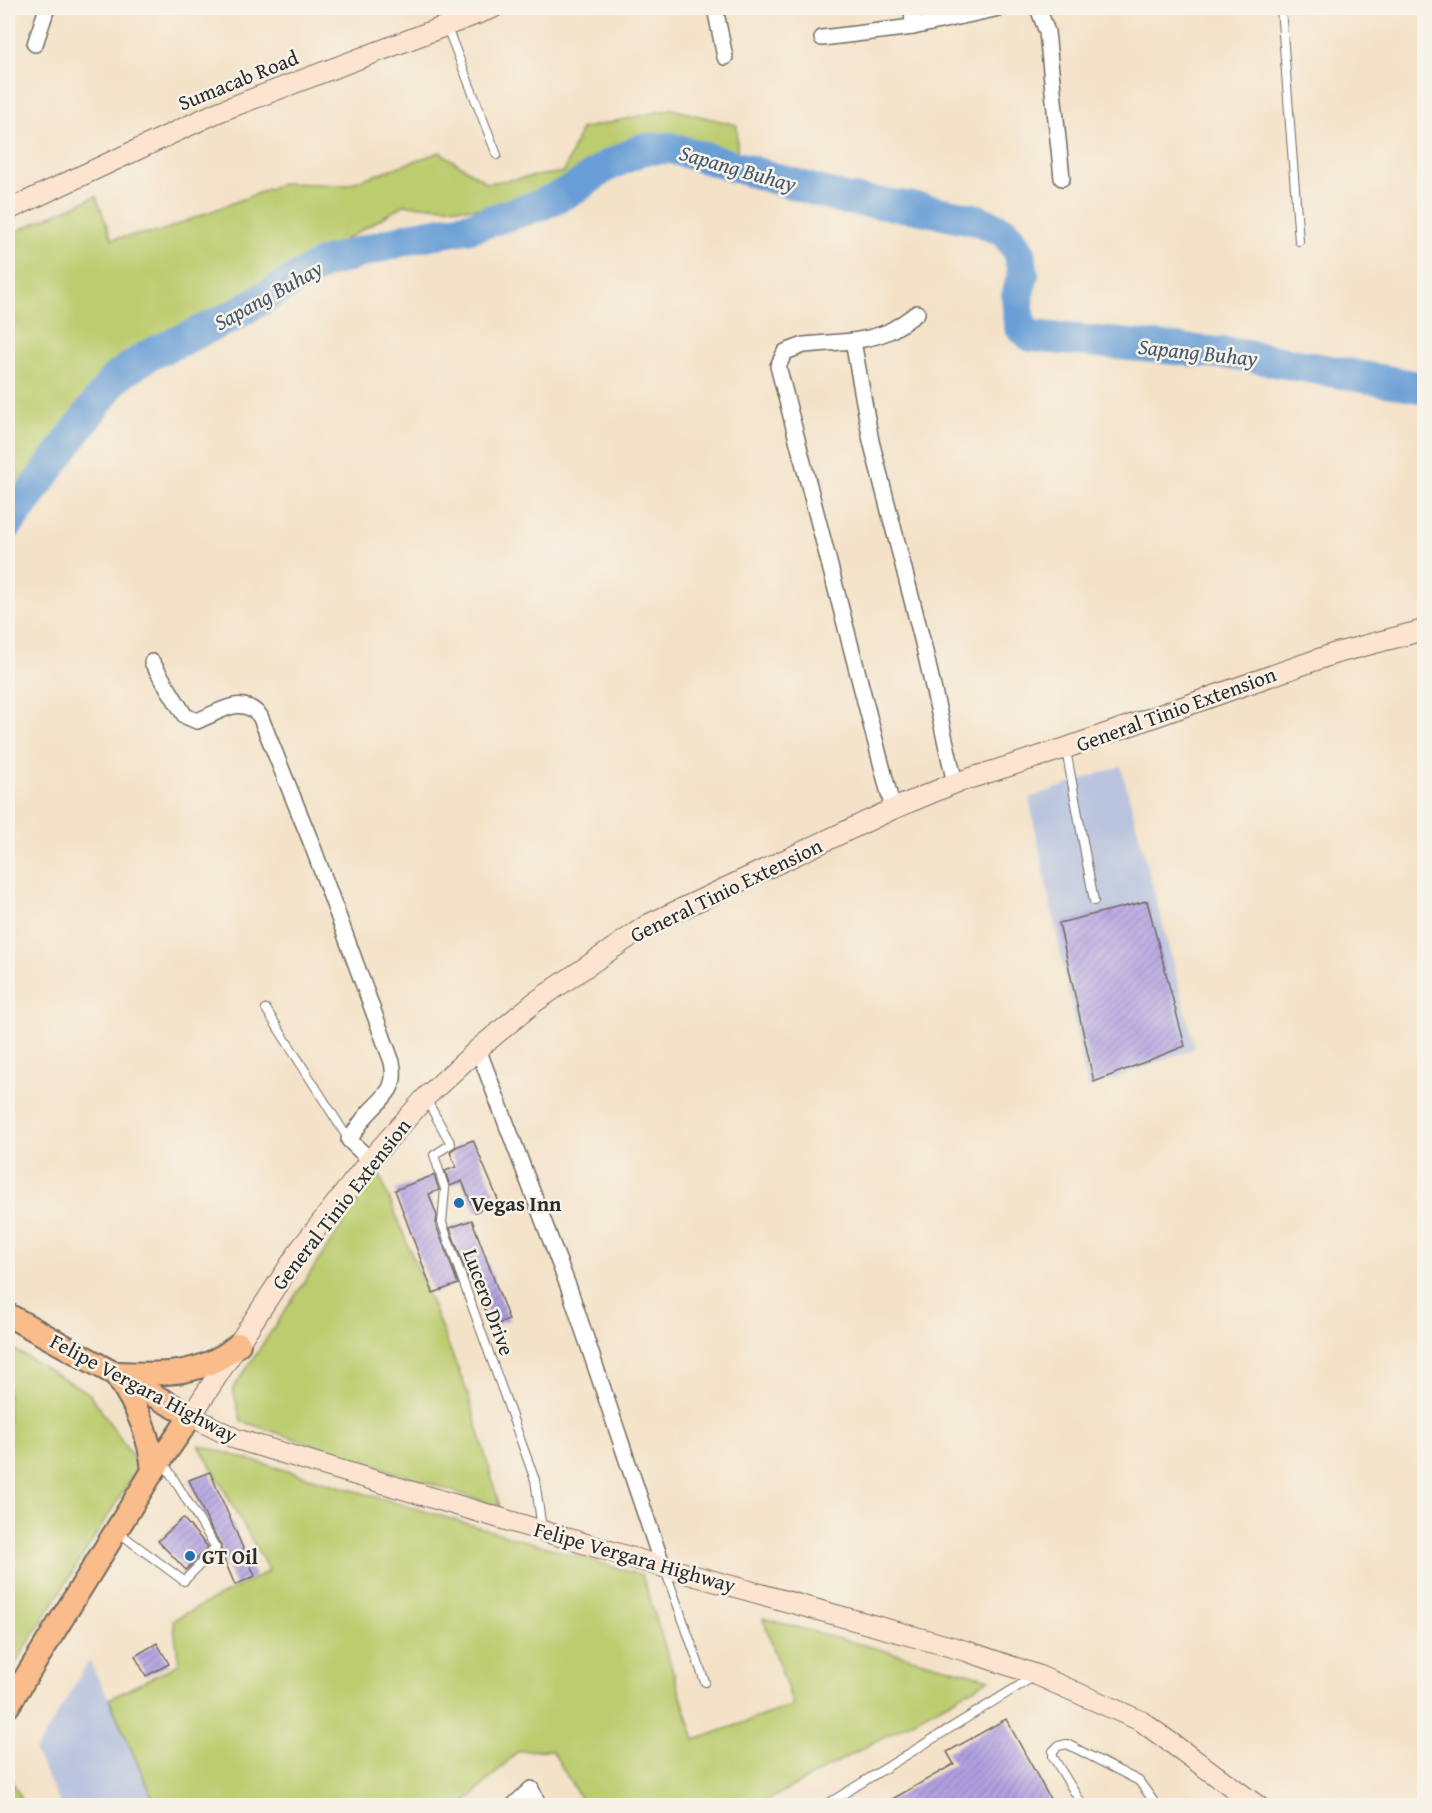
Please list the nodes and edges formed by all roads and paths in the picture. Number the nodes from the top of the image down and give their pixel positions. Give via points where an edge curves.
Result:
1 (46, 8) edge
2 (493, 8) edge
3 (715, 8) edge
4 (912, 8) edge
5 (999, 8) edge
6 (1038, 8) edge
7 (1281, 8) edge
8 (446, 24) junction
9 (913, 27) junction
10 (822, 38) dead end
11 (35, 44) dead end
12 (725, 57) dead end
13 (497, 155) dead end
14 (1062, 177) dead end
15 (8, 210) edge
16 (1299, 241) dead end
17 (917, 313) dead end
18 (853, 341) junction
19 (1425, 630) edge
20 (153, 662) dead end
21 (1066, 748) junction
22 (955, 783) junction
23 (893, 809) junction
24 (1094, 901) dead end
25 (266, 1009) dead end
26 (478, 1049) junction
27 (426, 1097) junction
28 (349, 1140) junction
29 (370, 1160) junction
30 (8, 1315) edge
31 (239, 1344) junction
32 (113, 1372) junction
33 (191, 1416) junction
34 (157, 1465) junction
35 (116, 1530) junction
36 (542, 1530) junction
37 (663, 1567) junction
38 (1036, 1675) junction
39 (705, 1682) dead end
40 (8, 1706) edge
41 (1251, 1804) edge
42 (513, 1806) edge
43 (538, 1806) edge
44 (824, 1806) edge
45 (1083, 1806) edge
46 (1157, 1806) edge

1 - 11 street
2 - 8 street, Sumacab Road
3 - 12 street
4 - 9 street
5 - 9 street
6 - 14 street via 1047,32
7 - 16 lane
8 - 13 lane
8 - 15 street, Sumacab Road via 218,112
9 - 10 street
17 - 18 street via 894,331
18 - 22 street via 871,441
18 - 23 street via 804,345 785,352 778,366
19 - 21 street, General Tinio Extension via 1334,654
20 - 28 street via 191,720 236,705 253,708 260,716 311,842 395,1075 391,1090
21 - 22 street, General Tinio Extension
21 - 24 lane
22 - 23 street, General Tinio Extension
23 - 26 street, General Tinio Extension via 647,925 535,1002
25 - 28 lane
26 - 27 street, General Tinio Extension
26 - 37 street via 570,1291
27 - 29 street, General Tinio Extension
27 - 36 lane, Lucero Drive via 451,1144 434,1155 445,1189 442,1223 535,1480
28 - 29 street
29 - 31 street, General Tinio Extension via 301,1248
30 - 32 main road, Felipe Vergara Highway
31 - 32 main road via 223,1358 180,1372
31 - 33 street, General Tinio Extension
32 - 33 main road, Felipe Vergara Highway
32 - 34 main road via 145,1425
33 - 34 main road, General Tinio Extension
33 - 36 street, Felipe Vergara Highway via 236,1439
34 - 35 main road, General Tinio Extension
34 - 35 lane via 216,1548 184,1581
35 - 40 main road, General Tinio Extension
36 - 37 street, Felipe Vergara Highway
37 - 38 street, Felipe Vergara Highway via 966,1651
37 - 39 lane
38 - 41 street, Felipe Vergara Highway via 1141,1721
38 - 44 lane
42 - 43 street via 531,1789
45 - 46 lane via 1053,1757 1058,1746 1067,1744 1139,1781

